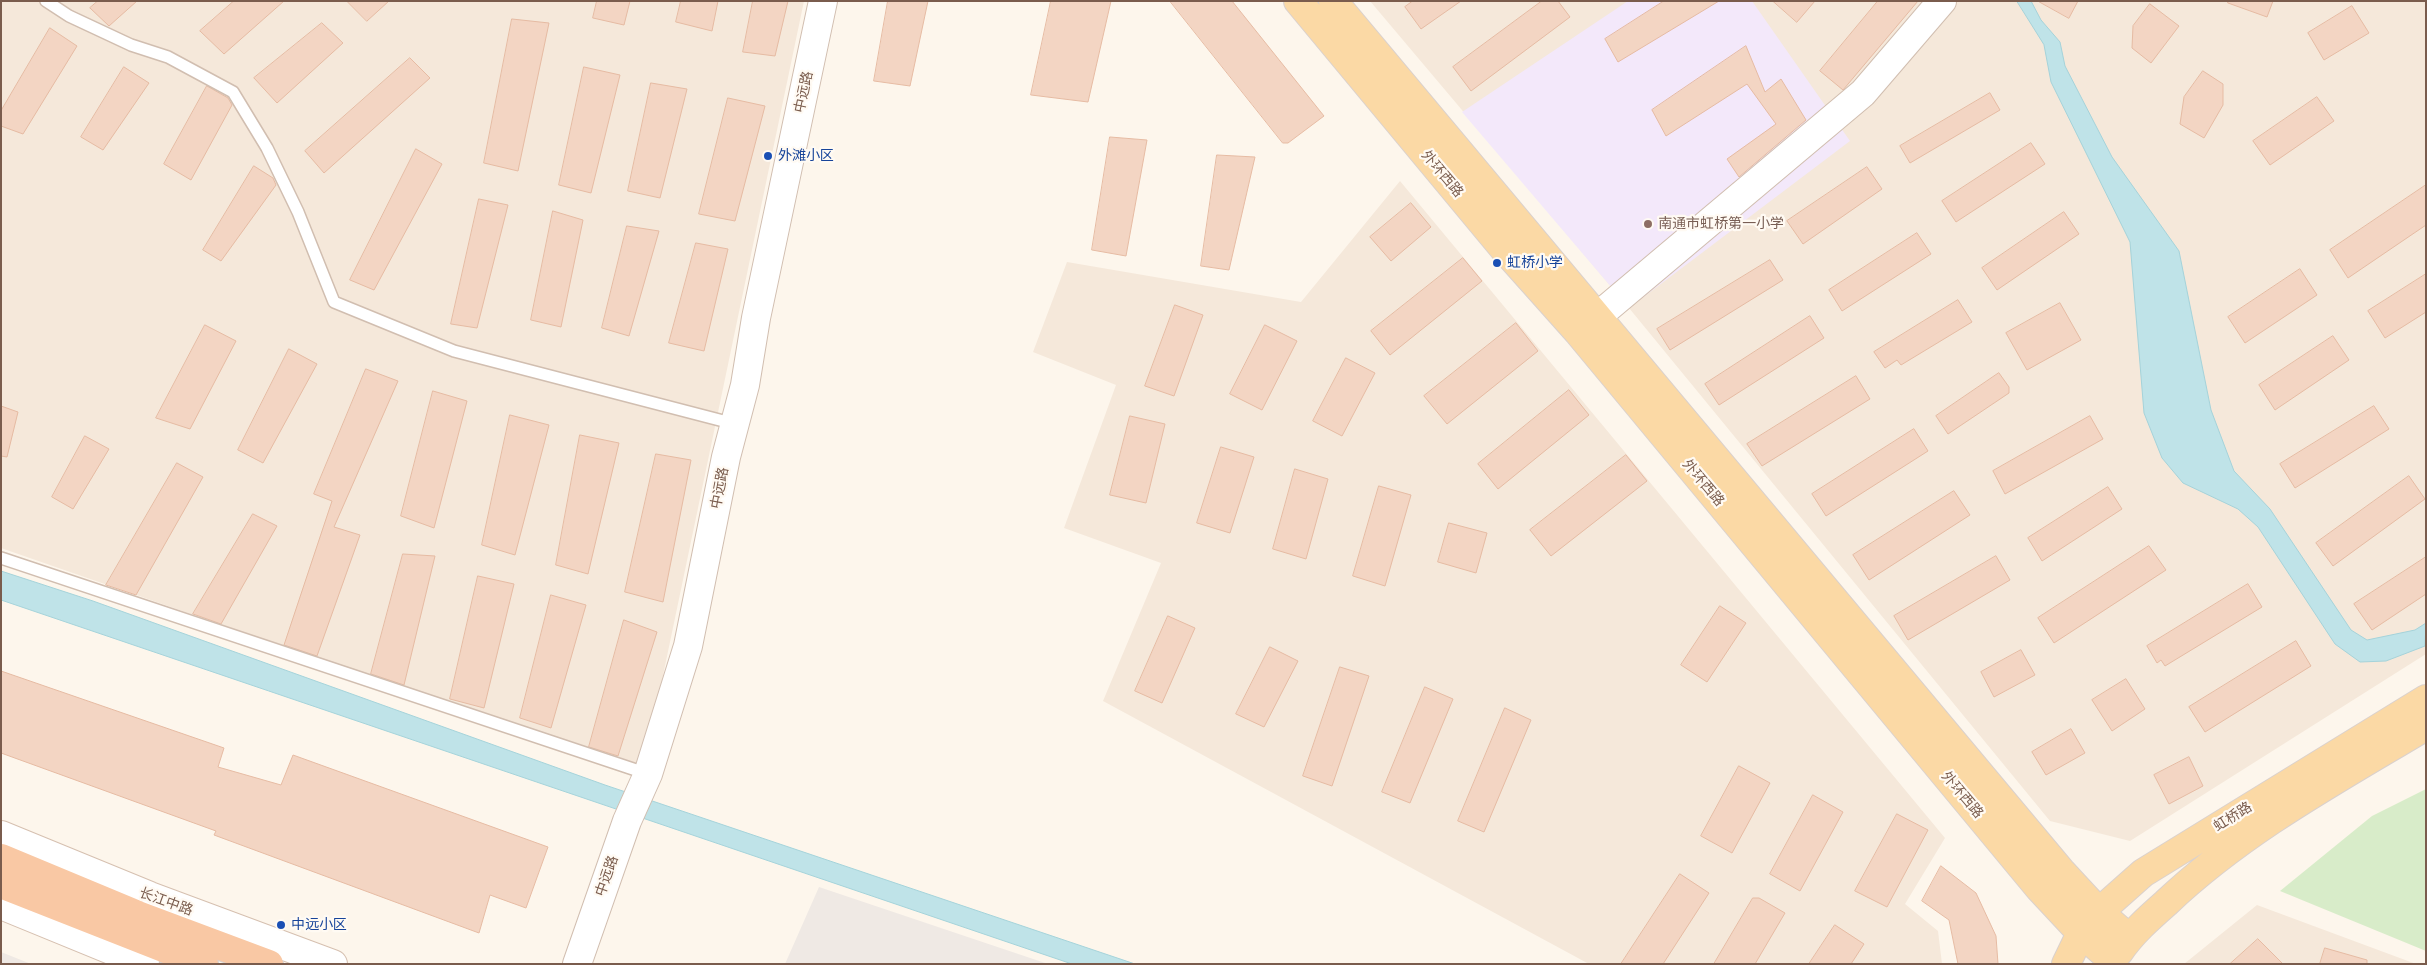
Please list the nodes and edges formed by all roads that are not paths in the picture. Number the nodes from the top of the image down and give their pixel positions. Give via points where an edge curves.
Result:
1 (46, 1) edge
2 (824, 1) edge
3 (1298, 1) edge
4 (1334, 1) edge
5 (1942, 1) edge
6 (1587, 324) junction
7 (735, 424) junction
8 (1, 558) edge
9 (2426, 699) edge
10 (2426, 726) edge
11 (644, 781) junction
12 (1, 835) edge
13 (1, 858) edge
14 (1, 884) edge
15 (1, 905) edge
16 (2100, 912) junction
17 (2081, 933) junction
18 (2128, 938) junction
19 (203, 955) edge
20 (2111, 962) edge
21 (145, 964) edge
22 (269, 964) edge
23 (333, 964) edge
24 (577, 964) edge
25 (2066, 964) edge

1 - 7 lane via 69,16 131,45 168,57 233,92 267,148 298,212 334,302 454,351
2 - 7 street, 中远路
3 - 6 main road, 外环西路 via 1504,249
4 - 6 main road, 外环西路
5 - 6 street via 1863,93
6 - 16 main road, 外环西路
6 - 17 main road, 外环西路 via 2039,888
7 - 11 street, 中远路 via 688,646
8 - 11 lane
9 - 16 main road, 虹桥路 via 2143,873
10 - 18 main road, 虹桥路 via 2256,829 2181,888
11 - 24 street, 中远路
12 - 23 street, 长江中路 via 150,896
13 - 19 highway, 长江中路 via 138,915
14 - 19 highway, 长江中路
15 - 21 street
16 - 17 main road, 虹桥路
16 - 18 main road, 外环西路
17 - 20 main road, 外环西路
17 - 25 main road, 虹桥路
18 - 20 main road, 虹桥路
19 - 22 highway, 长江中路

